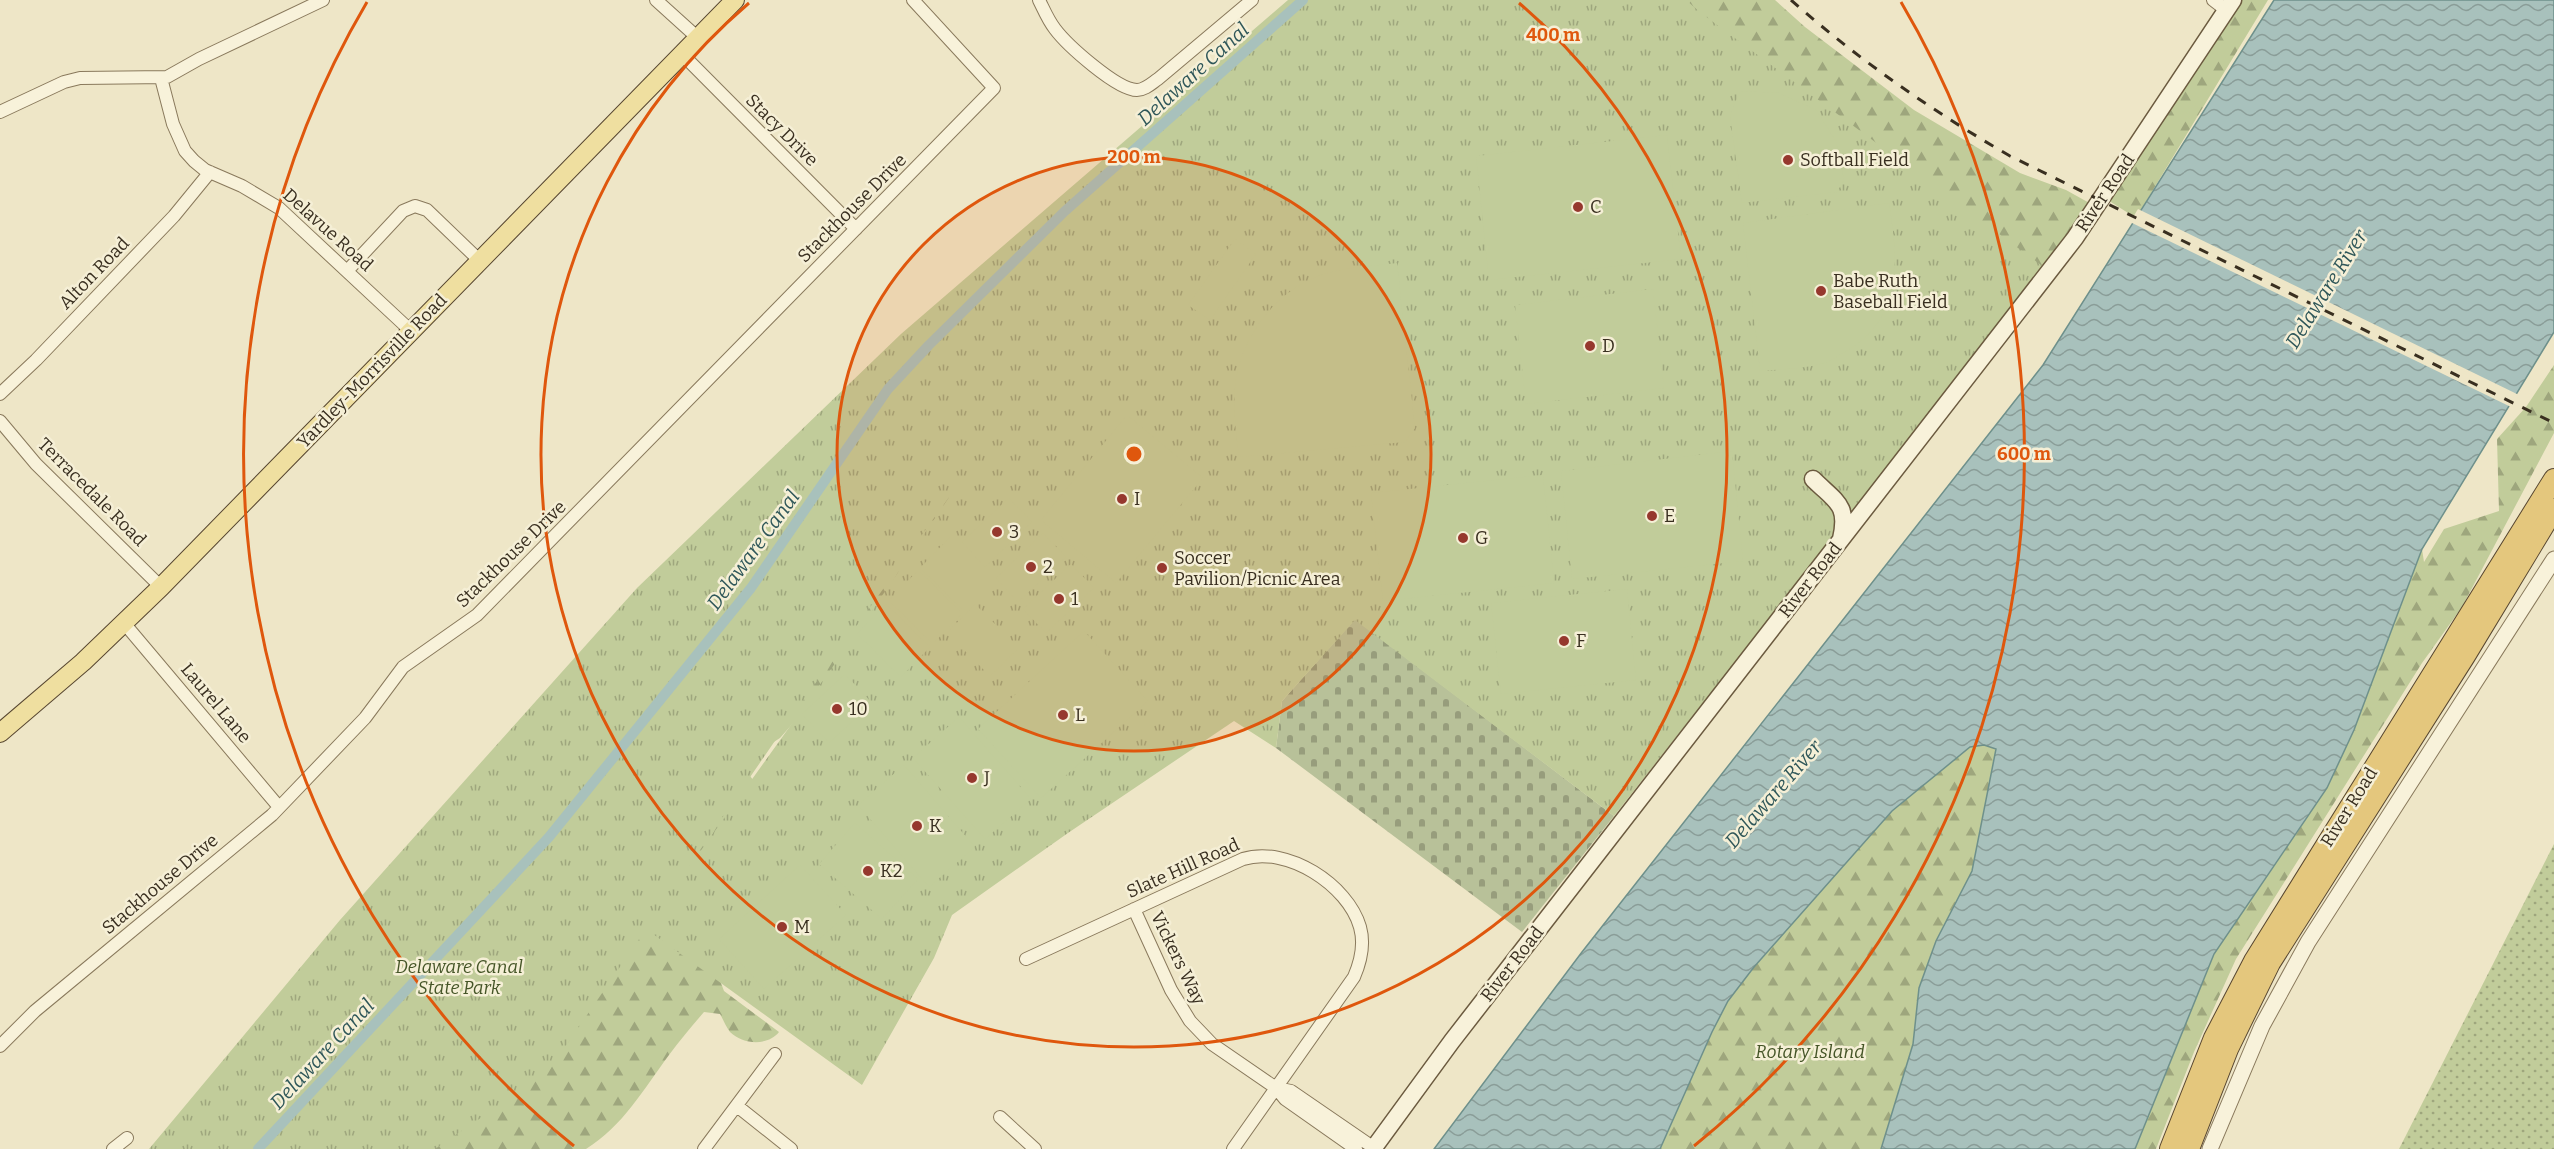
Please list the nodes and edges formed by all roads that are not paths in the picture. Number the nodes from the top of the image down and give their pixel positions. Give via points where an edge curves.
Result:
1 (323, 0) edge
2 (656, 0) edge
3 (735, 0) edge
4 (913, 0) edge
5 (1039, 0) edge
6 (1252, 0) edge
7 (2224, 3) edge
8 (698, 38) junction
9 (682, 54) junction
10 (161, 78) junction
11 (0, 112) edge
12 (210, 172) junction
13 (856, 229) junction
14 (480, 261) junction
15 (347, 271) junction
16 (411, 331) junction
17 (0, 394) edge
18 (0, 421) edge
19 (2552, 486) edge
20 (2554, 509) edge
21 (1860, 515) junction
22 (1841, 540) junction
23 (2554, 559) edge
24 (161, 586) junction
25 (124, 623) junction
26 (0, 733) edge
27 (279, 807) junction
28 (1134, 909) junction
29 (1026, 959) dead end
30 (0, 1046) edge
31 (775, 1054) dead end
32 (1276, 1088) junction
33 (737, 1106) junction
34 (1000, 1117) dead end
35 (127, 1138) dead end
36 (113, 1149) edge
37 (704, 1149) edge
38 (791, 1149) edge
39 (1035, 1149) edge
40 (1233, 1149) edge
41 (1356, 1149) edge
42 (1373, 1149) edge
43 (2170, 1149) edge
44 (2189, 1149) edge
45 (2210, 1149) edge

1 - 10 street
2 - 8 street
3 - 8 main road, Yardley-Morrisville Road
4 - 13 street, Stackhouse Drive via 994,88
5 - 6 street via 1046,16 1069,45 1134,90 1158,79
7 - 21 main road, River Road via 2074,238
8 - 9 main road, Yardley-Morrisville Road
9 - 13 street, Stacy Drive
9 - 14 main road, Yardley-Morrisville Road
10 - 11 street via 80,78
10 - 12 street, Delavue Road via 185,151
12 - 15 street, Delavue Road via 279,208
12 - 17 street, Alton Road via 174,216
13 - 27 street, Stackhouse Drive via 477,615 403,667 365,718
14 - 15 street via 427,210 415,206 404,211
14 - 16 main road, Yardley-Morrisville Road
15 - 16 street, Delavue Road
16 - 24 main road, Yardley-Morrisville Road
18 - 24 street, Terracedale Road via 36,464
19 - 43 highway, River Road via 2259,951 2214,1038
20 - 44 highway, River Road via 2270,963 2229,1049
21 - 22 main road, River Road
21 - 22 main road via 1813,479 1843,510
22 - 42 main road, River Road via 1452,1041
23 - 45 street, River Road via 2308,942 2262,1026
24 - 25 main road, Yardley-Morrisville Road
25 - 26 main road, Yardley-Morrisville Road
25 - 27 street, Laurel Lane
27 - 30 street, Stackhouse Drive via 35,1011
28 - 29 street, Slate Hill Road
28 - 32 street, Vickers Way via 1171,990 1190,1021 1212,1044
28 - 32 street, Slate Hill Road via 1243,859 1268,855 1296,862 1346,900 1361,929 1359,967
31 - 33 street
32 - 40 street, Slate Hill Road
32 - 41 street, Vickers Way via 1285,1099
32 - 42 street, Vickers Way via 1291,1091
33 - 37 street
33 - 38 street
34 - 39 street
35 - 36 street

